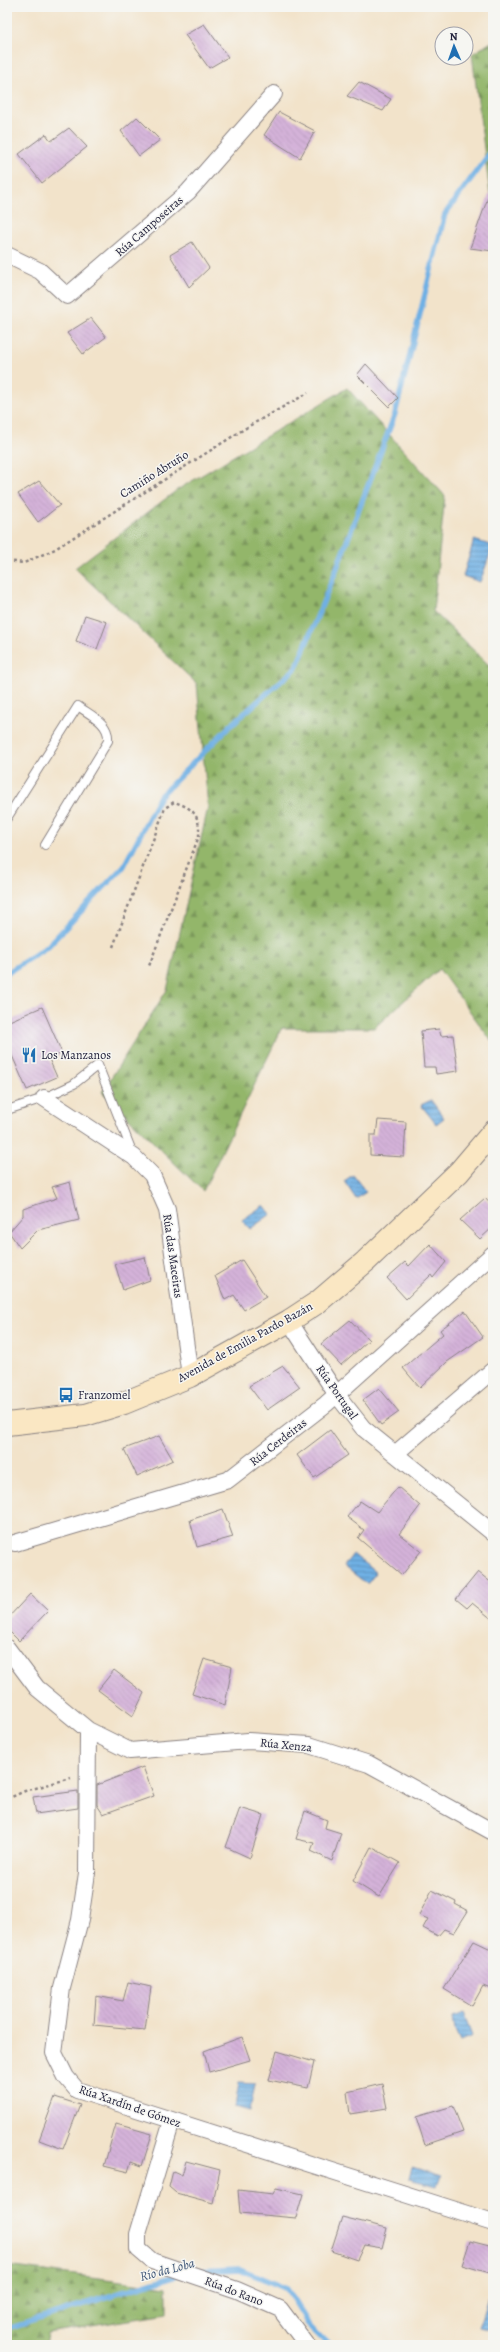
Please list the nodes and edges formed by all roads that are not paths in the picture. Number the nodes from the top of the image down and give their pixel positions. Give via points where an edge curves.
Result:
1 (274, 94) dead end
2 (7, 255) edge
3 (7, 818) edge
4 (45, 845) dead end
5 (44, 1098) junction
6 (7, 1110) edge
7 (493, 1132) edge
8 (134, 1157) junction
9 (493, 1254) edge
10 (289, 1321) junction
11 (493, 1370) edge
12 (190, 1376) junction
13 (337, 1396) junction
14 (7, 1424) edge
15 (395, 1454) junction
16 (493, 1533) edge
17 (15, 1543) dead end
18 (7, 1648) edge
19 (88, 1730) junction
20 (493, 1832) edge
21 (172, 2121) junction
22 (493, 2222) edge
23 (307, 2345) edge

1 - 2 street, Rúa Camposeiras via 188,192 67,296 40,271
3 - 4 lane via 78,706 104,725 109,732 108,741
5 - 6 lane
5 - 8 street, Rúa das Maceiras
5 - 8 lane via 74,1084 98,1065
7 - 10 street, Avenida de Emilia Pardo Bazán via 459,1172 366,1261 318,1302
8 - 12 street, Rúa das Maceiras via 152,1175 167,1209
9 - 13 street, Rúa Cerdeiras
10 - 12 street, Avenida de Emilia Pardo Bazán
10 - 13 street, Rúa Portugal
11 - 15 street
12 - 14 street, Avenida de Emilia Pardo Bazán via 124,1403 85,1415
13 - 15 street, Rúa Portugal via 363,1428
13 - 17 street, Rúa Cerdeiras via 228,1480
15 - 16 street, Rúa Portugal
18 - 19 street, Rúa Xenza via 37,1688
19 - 20 street, Rúa Xenza via 130,1751 248,1741 309,1745 369,1764
19 - 21 street, Rúa Xardín de Gómez via 87,1873 80,1920 62,1988 54,2053 66,2077 77,2090
21 - 22 street, Rúa Xardín de Gómez
21 - 23 street, Rúa do Rano via 138,2234 138,2249 152,2261 237,2290 280,2309

